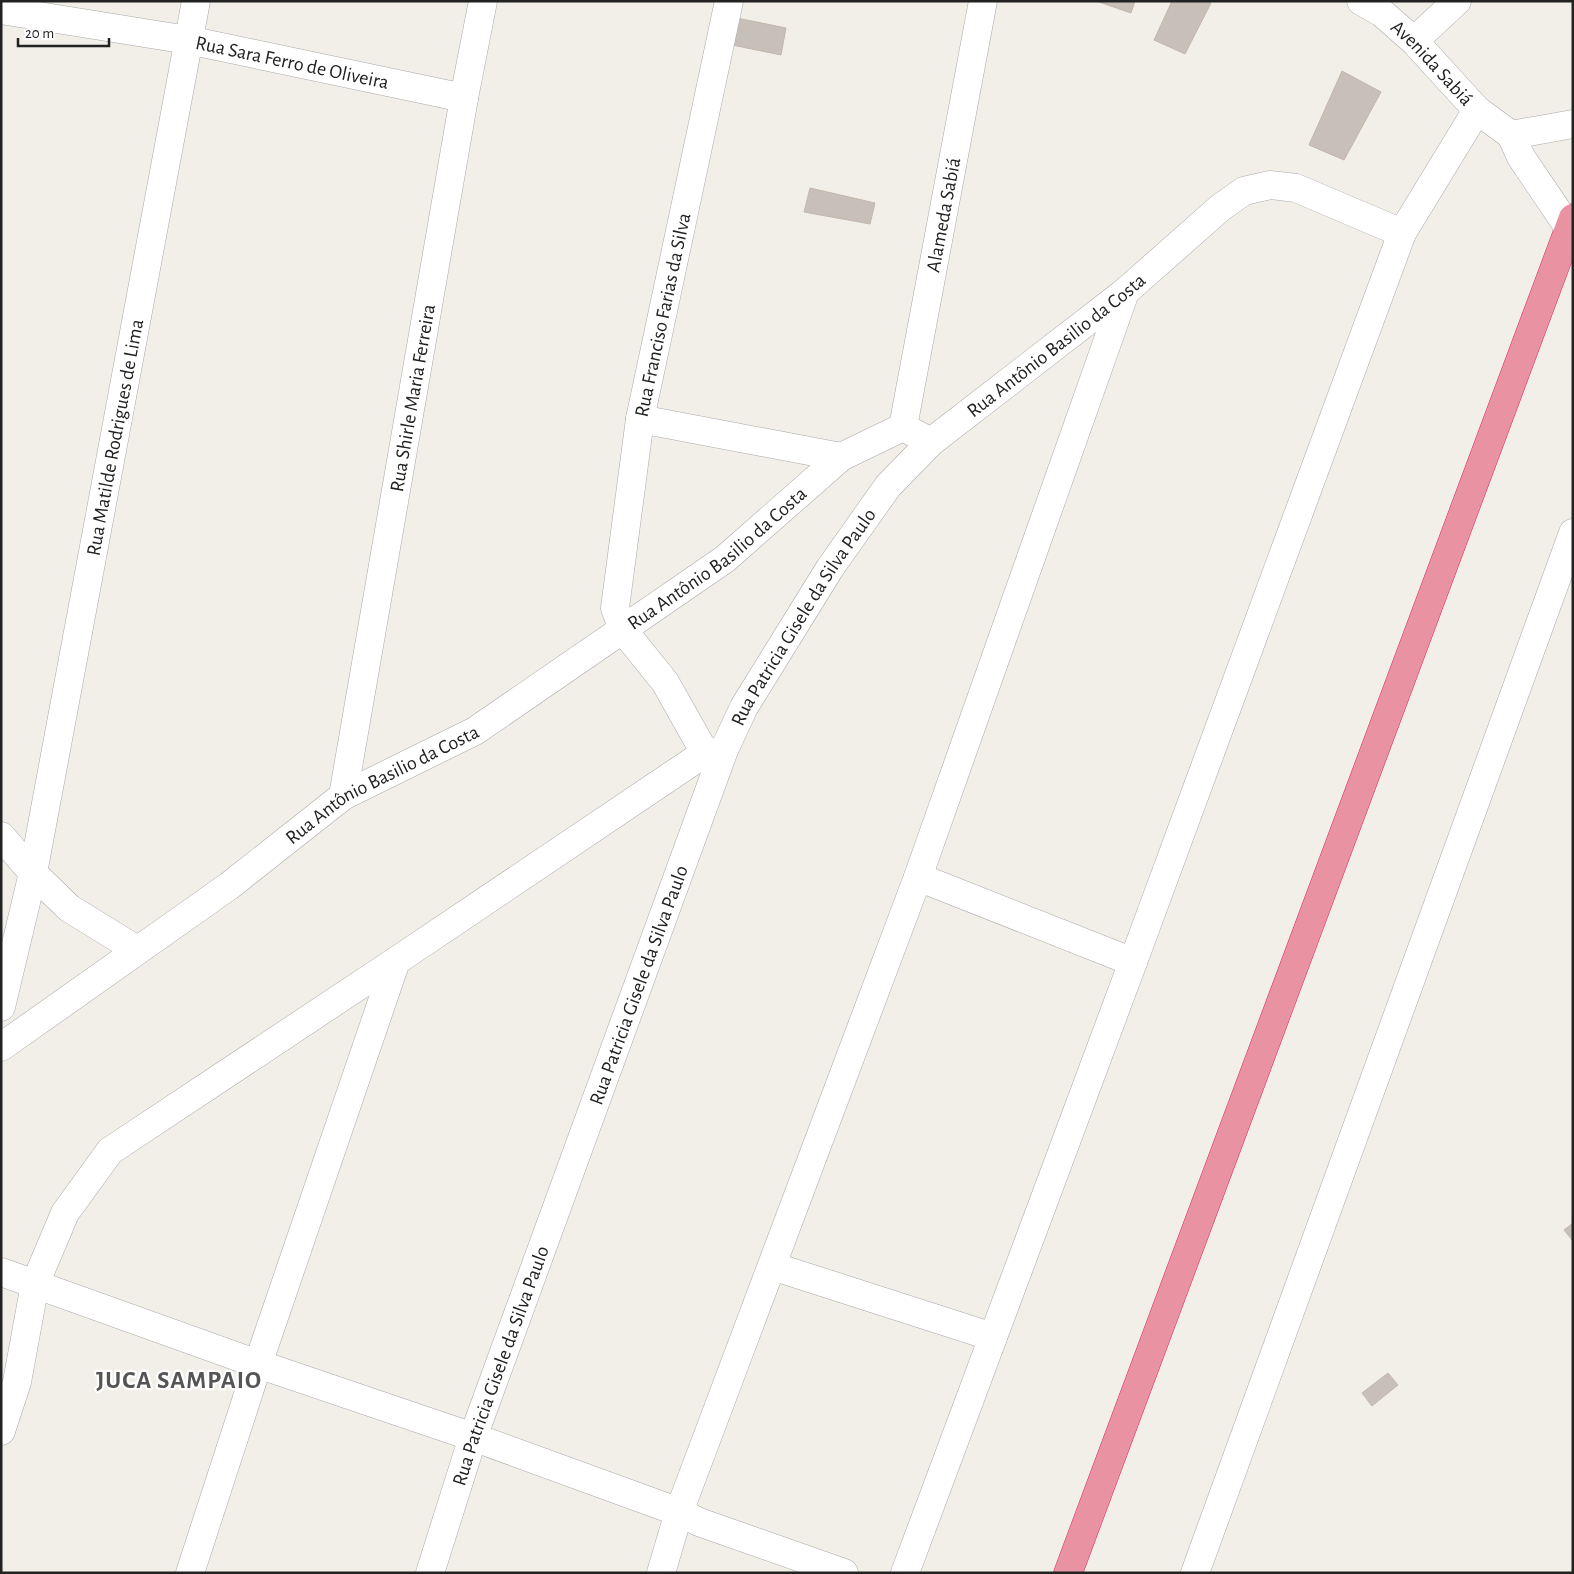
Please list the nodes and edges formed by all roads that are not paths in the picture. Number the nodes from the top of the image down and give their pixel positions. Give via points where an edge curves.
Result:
1 (196, 1) edge
2 (483, 1) edge
3 (730, 1) edge
4 (983, 1) edge
5 (1361, 1) edge
6 (1457, 1) edge
7 (1, 10) edge
8 (188, 40) junction
9 (1414, 41) junction
10 (464, 98) junction
11 (1476, 110) junction
12 (1573, 124) edge
13 (1511, 135) junction
14 (1571, 227) edge
15 (1402, 233) junction
16 (1124, 292) junction
17 (640, 419) junction
18 (903, 427) junction
19 (932, 442) junction
20 (841, 458) junction
21 (1573, 533) edge
22 (623, 630) junction
23 (715, 752) junction
24 (344, 796) junction
25 (1, 836) edge
26 (32, 873) junction
27 (918, 877) junction
28 (137, 950) junction
29 (396, 961) junction
30 (1133, 962) junction
31 (1, 1007) edge
32 (1, 1047) edge
33 (772, 1266) junction
34 (1, 1272) edge
35 (35, 1284) junction
36 (993, 1337) junction
37 (258, 1364) junction
38 (9, 1390) edge
39 (1, 1431) edge
40 (473, 1438) junction
41 (679, 1512) junction
42 (190, 1573) edge
43 (430, 1573) edge
44 (661, 1573) edge
45 (844, 1573) edge
46 (905, 1573) edge
47 (1068, 1573) edge
48 (1195, 1573) edge

1 - 8 street, Rua Matilde Rodrigues de Lima
2 - 10 street, Rua Shirle Maria Ferreira
3 - 17 street, Rua Franciso Farias da Silva
4 - 18 street, Alameda Sabiá
5 - 9 street, Avenida Sabiá via 1382,13
6 - 9 street
7 - 8 street, Rua Sara Ferro de Oliveira
8 - 10 street, Rua Sara Ferro de Oliveira
8 - 26 street, Rua Matilde Rodrigues de Lima
9 - 11 street, Avenida Sabiá
10 - 24 street, Rua Shirle Maria Ferreira
11 - 13 street, Avenida Sabiá
11 - 15 street
12 - 13 street
13 - 14 street via 1520,157
14 - 47 highway
15 - 16 street, Rua Antônio Basilio da Costa via 1296,188 1270,185 1244,191 1220,208
15 - 30 street
16 - 19 street, Rua Antônio Basilio da Costa
16 - 27 street
17 - 20 street
17 - 22 street, Rua Franciso Farias da Silva via 615,608
18 - 19 street
18 - 20 street, Rua Antônio Basilio da Costa
19 - 23 street, Rua Patricia Gisele da Silva Paulo via 888,486 830,568
20 - 22 street, Rua Antônio Basilio da Costa via 725,559
21 - 48 street
22 - 23 street
22 - 24 street, Rua Antônio Basilio da Costa via 475,731
23 - 29 street
23 - 40 street, Rua Patricia Gisele da Silva Paulo
24 - 28 street, Rua Antônio Basilio da Costa via 228,886
25 - 26 street
26 - 28 street via 69,908
26 - 31 street, Rua Matilde Rodrigues de Lima
27 - 30 street
27 - 33 street
28 - 32 street, Rua Antônio Basilio da Costa
29 - 35 street via 110,1151 65,1213
29 - 37 street
30 - 36 street
33 - 36 street
33 - 41 street
34 - 35 street
35 - 37 street
35 - 38 street
36 - 46 street
37 - 40 street
37 - 42 street
38 - 39 street
40 - 41 street
40 - 43 street, Rua Patricia Gisele da Silva Paulo
41 - 44 street
41 - 45 street

